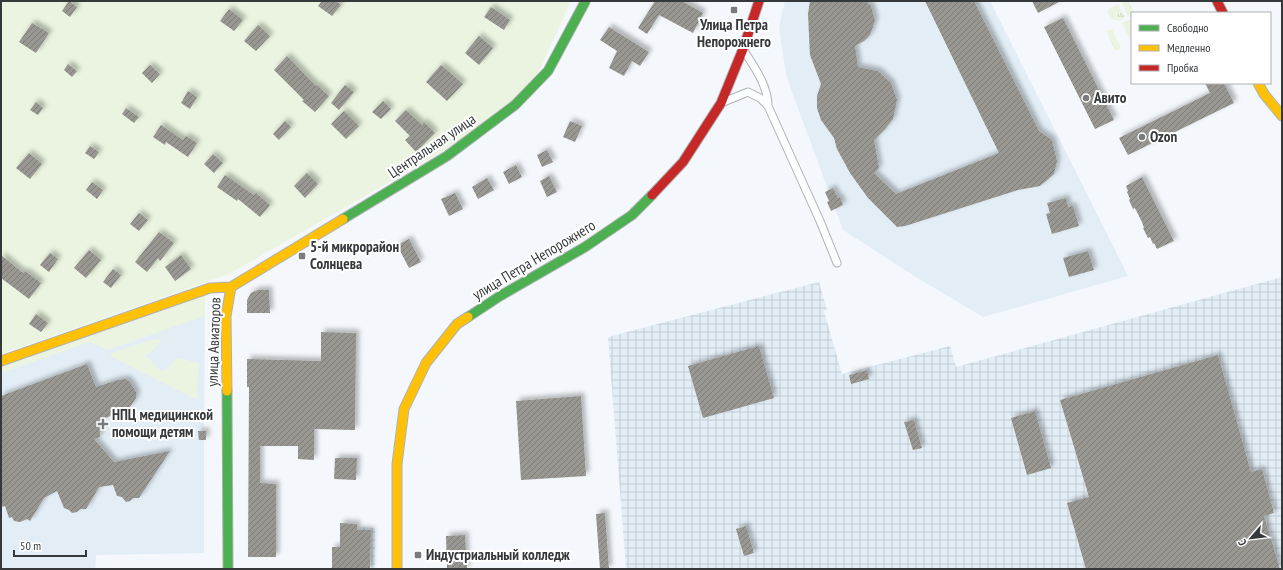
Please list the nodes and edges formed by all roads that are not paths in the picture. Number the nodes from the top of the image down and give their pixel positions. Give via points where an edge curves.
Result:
1 (585, 1) edge
2 (759, 1) edge
3 (1217, 1) edge
4 (1222, 12) edge
5 (743, 49) junction
6 (1259, 84) edge
7 (721, 103) junction
8 (768, 106) junction
9 (1282, 116) edge
10 (837, 263) dead end
11 (254, 273) joint
12 (231, 287) junction
13 (1, 361) edge
14 (228, 569) edge
15 (397, 569) edge

1 - 11 street, Центральная улица via 548,71 515,105 447,156
2 - 5 street, улица Петра Непорожнего
3 - 4 street
5 - 7 street, улица Петра Непорожнего
5 - 8 street via 768,96
6 - 9 street
7 - 8 street via 748,92
7 - 15 street, улица Петра Непорожнего via 683,162 632,215 585,247 457,324 426,363 404,409 397,464
8 - 10 street
11 - 12 street, улица Авиаторов
12 - 13 street via 210,288
12 - 14 street, улица Авиаторов via 226,316

